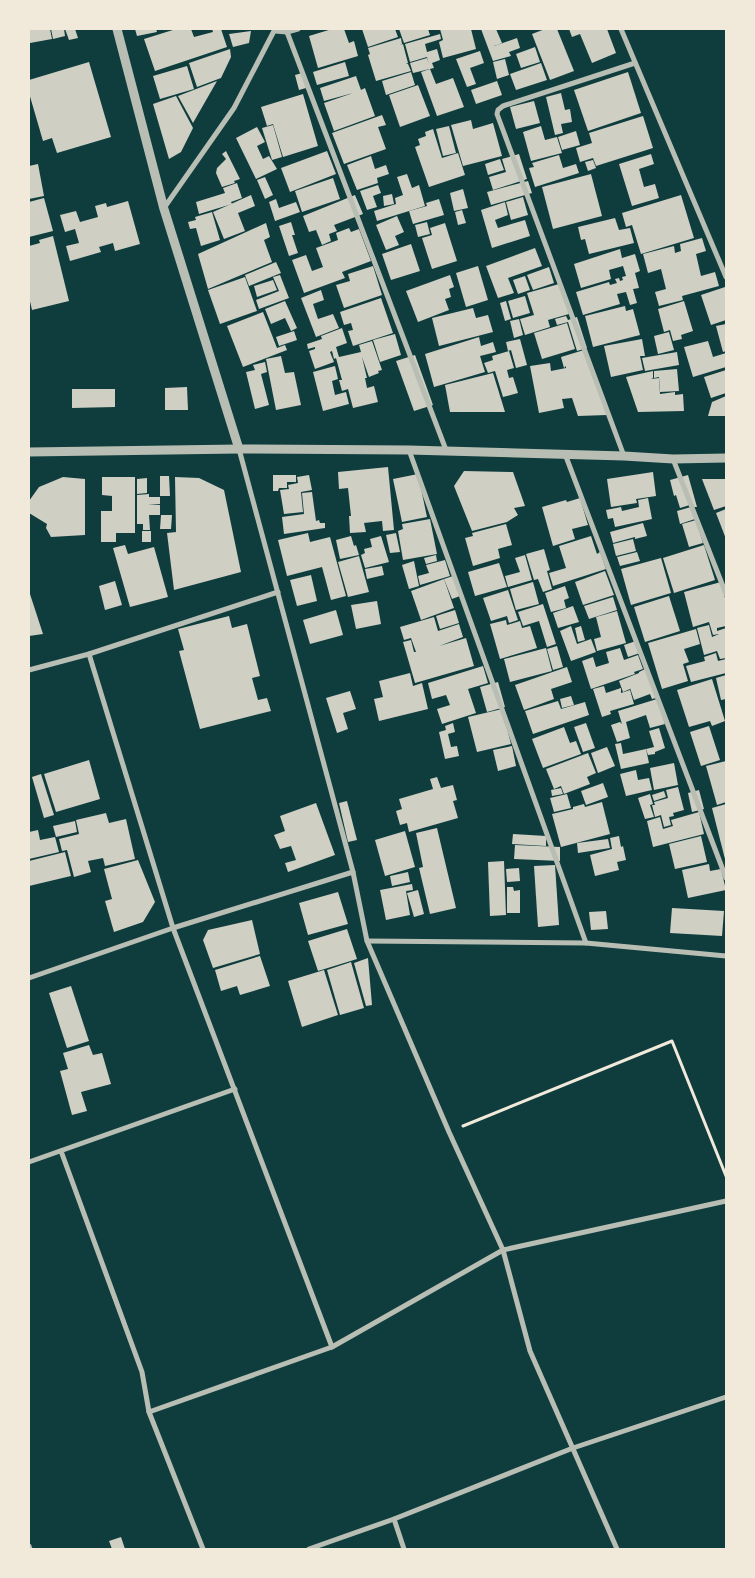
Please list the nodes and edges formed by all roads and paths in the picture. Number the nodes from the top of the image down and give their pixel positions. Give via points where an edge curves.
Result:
1 (117, 29) edge
2 (298, 29) edge
3 (621, 29) edge
4 (275, 30) edge
5 (287, 32) junction
6 (635, 63) junction
7 (164, 209) junction
8 (726, 276) edge
9 (239, 449) junction
10 (409, 450) junction
11 (446, 450) junction
12 (29, 452) edge
13 (566, 454) junction
14 (624, 456) junction
15 (726, 458) edge
16 (673, 459) junction
17 (278, 592) junction
18 (726, 594) edge
19 (89, 654) junction
20 (29, 670) edge
21 (353, 872) junction
22 (726, 877) edge
23 (173, 928) junction
24 (367, 941) junction
25 (586, 943) junction
26 (726, 956) edge
27 (29, 978) edge
28 (236, 1089) junction
29 (449, 1132) junction
30 (61, 1151) junction
31 (29, 1162) edge
32 (726, 1176) edge
33 (726, 1200) edge
34 (503, 1250) junction
35 (332, 1347) junction
36 (726, 1397) edge
37 (149, 1412) junction
38 (573, 1448) junction
39 (394, 1519) junction
40 (29, 1546) edge
41 (30, 1549) edge
42 (203, 1549) edge
43 (309, 1549) edge
44 (404, 1549) edge
45 (617, 1549) edge

1 - 7 street
2 - 5 street
3 - 6 street
4 - 5 street
4 - 7 street via 234,108
5 - 11 street
6 - 8 street
6 - 14 street via 503,106 496,114
7 - 9 street
9 - 10 street
9 - 12 street
9 - 17 street
10 - 11 street
10 - 25 street
11 - 13 street
13 - 14 street
13 - 22 street
14 - 16 street
15 - 16 street
16 - 18 street
17 - 19 street
17 - 21 street
19 - 20 street
19 - 23 street
21 - 23 street
21 - 24 street
23 - 27 street
23 - 28 street
24 - 25 street
24 - 29 street
25 - 26 street
28 - 30 street
28 - 35 street
29 - 32 path via 672,1041
29 - 34 street
30 - 31 street
30 - 37 street via 142,1372
33 - 34 street
34 - 35 street
34 - 38 street via 530,1351
35 - 37 street
36 - 38 street
37 - 42 street
38 - 39 street
38 - 45 street
39 - 43 street
39 - 44 street
40 - 41 street

